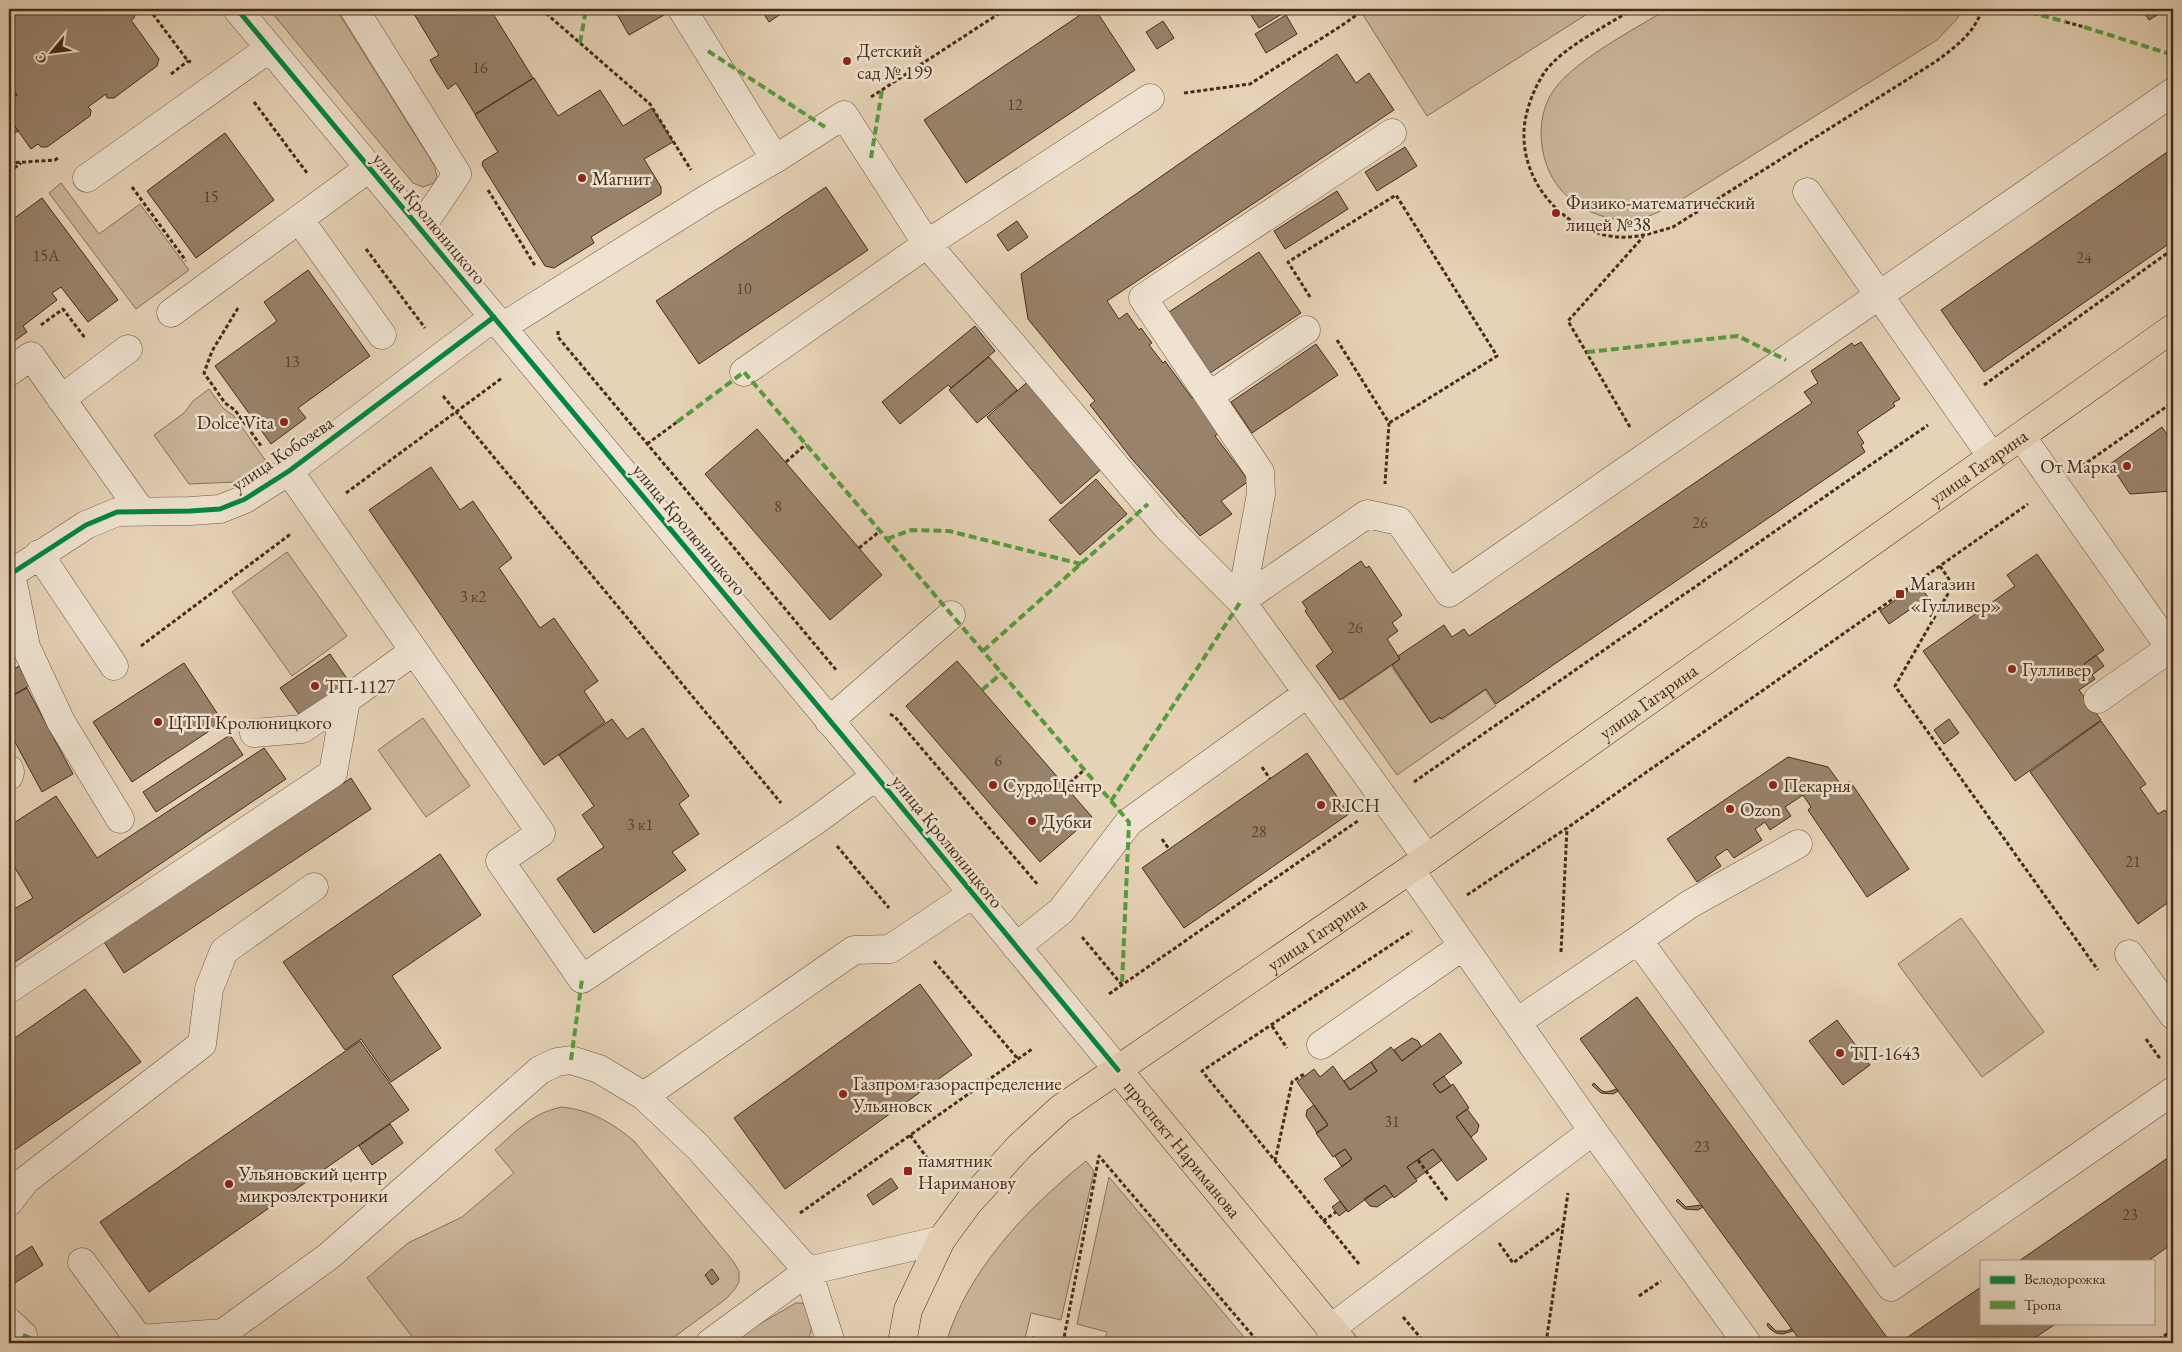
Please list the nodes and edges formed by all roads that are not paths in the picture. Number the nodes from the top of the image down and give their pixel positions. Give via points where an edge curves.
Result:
1 (237, 9) edge
2 (354, 9) edge
3 (682, 9) edge
4 (270, 48) junction
5 (2173, 92) edge
6 (1150, 98) road end
7 (1392, 133) dead end
8 (776, 159) junction
9 (369, 168) junction
10 (87, 178) dead end
11 (1807, 192) dead end
12 (299, 220) junction
13 (420, 229) junction
14 (927, 244) junction
15 (1878, 295) junction
16 (171, 313) dead end
17 (1310, 317) road end
18 (498, 322) junction
19 (2173, 328) edge
20 (382, 335) dead end
21 (128, 349) dead end
22 (9, 372) edge
23 (744, 372) dead end
24 (1209, 396) junction
25 (61, 399) junction
26 (2021, 436) junction
27 (1992, 457) junction
28 (289, 471) junction
29 (141, 511) junction
30 (39, 554) junction
31 (10, 574) edge
32 (1241, 600) junction
33 (951, 615) dead end
34 (2172, 650) edge
35 (414, 651) junction
36 (114, 666) road end
37 (1308, 693) junction
38 (2098, 699) dead end
39 (346, 700) junction
40 (829, 721) junction
41 (254, 733) dead end
42 (9, 769) edge
43 (9, 776) edge
44 (876, 776) junction
45 (120, 819) dead end
46 (1798, 844) dead end
47 (1418, 864) junction
48 (314, 887) dead end
49 (972, 894) junction
50 (1638, 940) junction
51 (1463, 946) junction
52 (1016, 947) junction
53 (2129, 954) dead end
54 (9, 989) edge
55 (2173, 1015) edge
56 (1517, 1022) junction
57 (1322, 1045) dead end
58 (1118, 1070) junction
59 (2173, 1091) edge
60 (644, 1096) junction
61 (1593, 1132) junction
62 (9, 1202) edge
63 (941, 1240) junction
64 (82, 1262) dead end
65 (808, 1271) junction
66 (1337, 1336) edge
67 (227, 1338) edge
68 (710, 1343) edge
69 (831, 1343) edge
70 (902, 1343) edge
71 (1747, 1343) edge

1 - 4 street, улица Кролюницкого
2 - 13 street via 457,174
3 - 8 street
4 - 9 street, улица Кролюницкого
4 - 10 street
5 - 15 street
6 - 14 street
7 - 24 street via 1143,298
8 - 14 street, улица Кобозева via 844,115
8 - 18 street, улица Кобозева via 553,295
9 - 12 street
9 - 13 street, улица Кролюницкого
11 - 15 street
12 - 16 street
12 - 20 street
13 - 18 street, улица Кролюницкого
14 - 23 street
14 - 32 street via 1167,527
15 - 27 street
15 - 32 street via 1449,593 1399,521 1367,514
17 - 24 street
18 - 28 street, улица Кобозева
18 - 40 street, улица Кролюницкого
19 - 26 main road, улица Гагарина
21 - 25 street
22 - 25 street via 31,356
24 - 32 street via 1260,472 1262,494
25 - 29 street
26 - 27 main road, улица Гагарина
26 - 34 street
27 - 47 main road, улица Гагарина
28 - 29 street, улица Кобозева via 245,499 220,509
28 - 35 street
29 - 30 street, улица Кобозева via 117,512 86,525
30 - 31 street, улица Кобозева
30 - 36 street
31 - 45 street via 26,647 61,722
32 - 37 street
33 - 40 street
34 - 38 street
35 - 39 street
35 - 44 street via 540,833 500,861 582,979
37 - 47 street via 1386,802
37 - 52 street via 1129,822 1061,911
39 - 41 street via 302,729
39 - 54 street via 334,773
40 - 44 street, улица Кролюницкого
42 - 43 street
44 - 49 street, улица Кролюницкого
46 - 50 street via 1690,904
47 - 51 street via 1439,913
47 - 58 main road, улица Гагарина
48 - 62 street via 224,952 209,990 202,1044 26,1180
49 - 52 street, улица Кролюницкого
49 - 60 street via 890,949 854,950
50 - 56 street
50 - 59 street via 1891,1287
51 - 56 street
51 - 57 street
52 - 58 street, улица Кролюницкого
53 - 55 street
56 - 61 street
58 - 63 main road, проспект Нариманова via 1060,1109 1039,1128 970,1202
58 - 66 main road, проспект Нариманова
60 - 65 street via 698,1147
60 - 67 street via 599,1069 571,1060 540,1070 329,1256
61 - 66 street via 1381,1291
61 - 71 street
63 - 65 street
63 - 70 main road, проспект Нариманова via 908,1310
64 - 67 street via 139,1339
65 - 68 street
65 - 69 street

